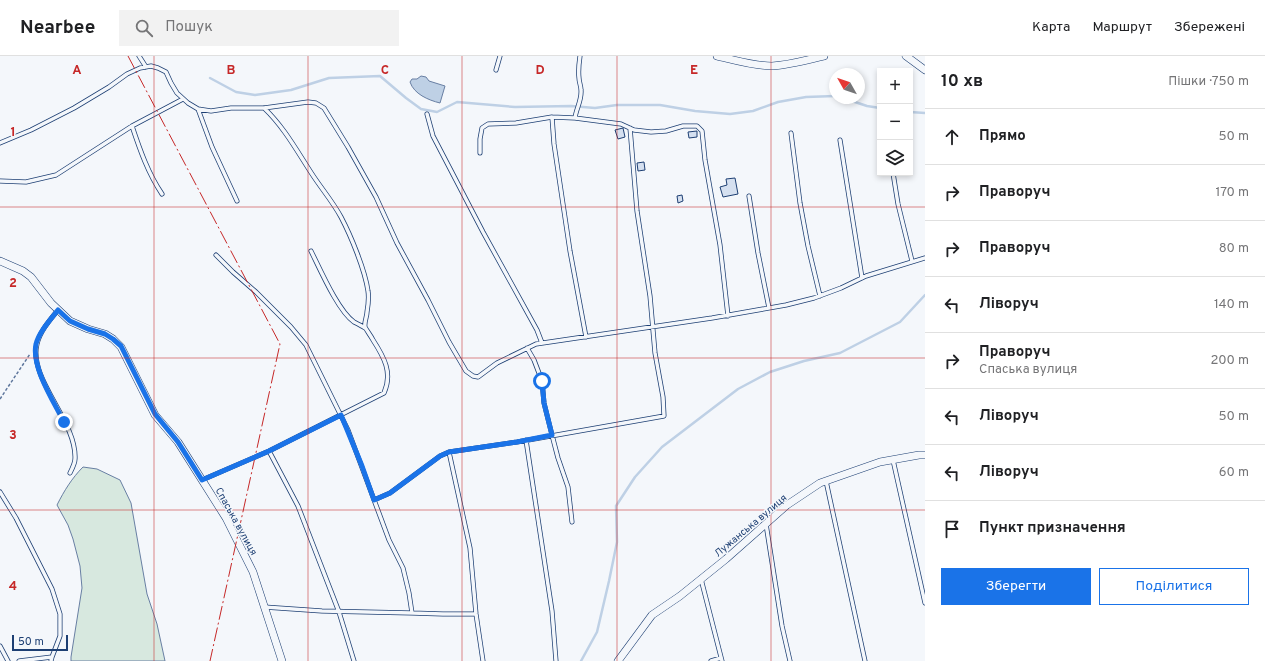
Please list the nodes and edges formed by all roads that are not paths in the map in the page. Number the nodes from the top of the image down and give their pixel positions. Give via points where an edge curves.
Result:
1 (139, 56) edge
2 (500, 56) edge
3 (580, 56) edge
4 (717, 56) edge
5 (824, 56) edge
6 (906, 56) edge
7 (146, 67) junction
8 (496, 70) dead end
9 (925, 70) edge
10 (183, 99) junction
11 (264, 108) junction
12 (198, 109) junction
13 (427, 114) dead end
14 (552, 117) junction
15 (575, 118) junction
16 (132, 126) junction
17 (630, 128) junction
18 (791, 133) dead end
19 (840, 140) dead end
20 (0, 143) edge
21 (480, 153) dead end
22 (893, 176) edge
23 (0, 181) edge
24 (162, 194) dead end
25 (749, 196) dead end
26 (237, 201) dead end
27 (311, 251) dead end
28 (216, 255) dead end
29 (925, 258) edge
30 (0, 261) edge
31 (912, 261) junction
32 (862, 278) junction
33 (820, 296) junction
34 (769, 308) junction
35 (58, 310) junction
36 (728, 316) junction
37 (653, 327) junction
38 (365, 328) junction
39 (586, 337) junction
40 (542, 343) junction
41 (527, 348) junction
42 (341, 415) junction
43 (552, 435) junction
44 (526, 440) junction
45 (269, 451) junction
46 (449, 452) junction
47 (925, 455) edge
48 (893, 460) junction
49 (70, 473) dead end
50 (202, 480) junction
51 (826, 481) junction
52 (0, 492) edge
53 (374, 500) junction
54 (572, 522) dead end
55 (766, 523) junction
56 (701, 579) junction
57 (925, 603) edge
58 (264, 607) junction
59 (339, 612) junction
60 (412, 612) junction
61 (476, 614) junction
62 (0, 646) edge
63 (52, 659) edge
64 (721, 659) edge
65 (8, 661) edge
66 (19, 661) edge
67 (282, 661) edge
68 (354, 661) edge
69 (483, 661) edge
70 (556, 661) edge
71 (618, 661) edge
72 (711, 661) edge
73 (790, 661) edge
74 (865, 661) edge

1 - 7 lane
2 - 8 lane
3 - 15 lane via 578,65 581,91
4 - 5 street via 738,62 772,66
6 - 9 street
7 - 10 lane via 151,66 166,72
7 - 20 lane via 126,74 110,87 74,108
10 - 12 lane
10 - 16 lane
11 - 12 lane via 211,111
11 - 38 lane via 290,138 341,216 359,258 369,292
11 - 41 lane via 308,102 324,108 376,197 397,243 466,371 478,377 497,363
12 - 26 lane
13 - 40 lane via 433,136
14 - 15 lane
14 - 21 lane via 516,123 488,124 482,128
14 - 39 lane via 570,251
15 - 17 lane via 621,124
16 - 23 lane via 56,175 26,182
16 - 24 lane via 152,179
17 - 36 lane via 651,132 697,126 702,131
17 - 37 lane
18 - 33 lane via 800,203
19 - 32 lane
22 - 31 lane
25 - 34 lane
27 - 38 lane via 331,291 345,312 353,322
28 - 42 lane via 256,292 306,345
29 - 31 lane
30 - 35 street, Спаська вулиця via 31,277
31 - 32 lane
32 - 33 lane
33 - 34 lane
34 - 36 lane
35 - 49 lane via 41,333 36,344 35,359 73,440 75,460
35 - 50 street, Спаська вулиця via 70,321 105,334 121,346 155,414 178,442
36 - 37 lane
37 - 39 lane
37 - 43 lane via 664,416
38 - 42 lane via 384,358 388,384 384,393
39 - 40 lane
40 - 41 lane
41 - 43 lane via 542,381 544,403
42 - 45 lane
42 - 53 lane
43 - 44 lane
43 - 54 lane via 568,487
44 - 46 lane
44 - 70 lane via 552,611
45 - 50 lane
45 - 59 lane via 298,506
46 - 53 lane via 390,493
46 - 61 lane via 470,548
47 - 48 street, Лужанська вулиця
48 - 51 street, Лужанська вулиця
48 - 57 lane
50 - 58 street, Спаська вулиця via 226,518 253,572
51 - 55 street, Лужанська вулиця via 787,505
51 - 74 lane
52 - 63 lane via 52,589 60,614 60,636
53 - 60 lane via 403,568
55 - 56 street, Лужанська вулиця
55 - 73 lane
56 - 64 lane
56 - 71 street, Лужанська вулиця via 652,615
58 - 59 lane
58 - 67 street, Спаська вулиця
59 - 60 lane
59 - 68 lane
60 - 61 lane
61 - 69 lane
62 - 65 lane
63 - 66 lane
64 - 72 lane

